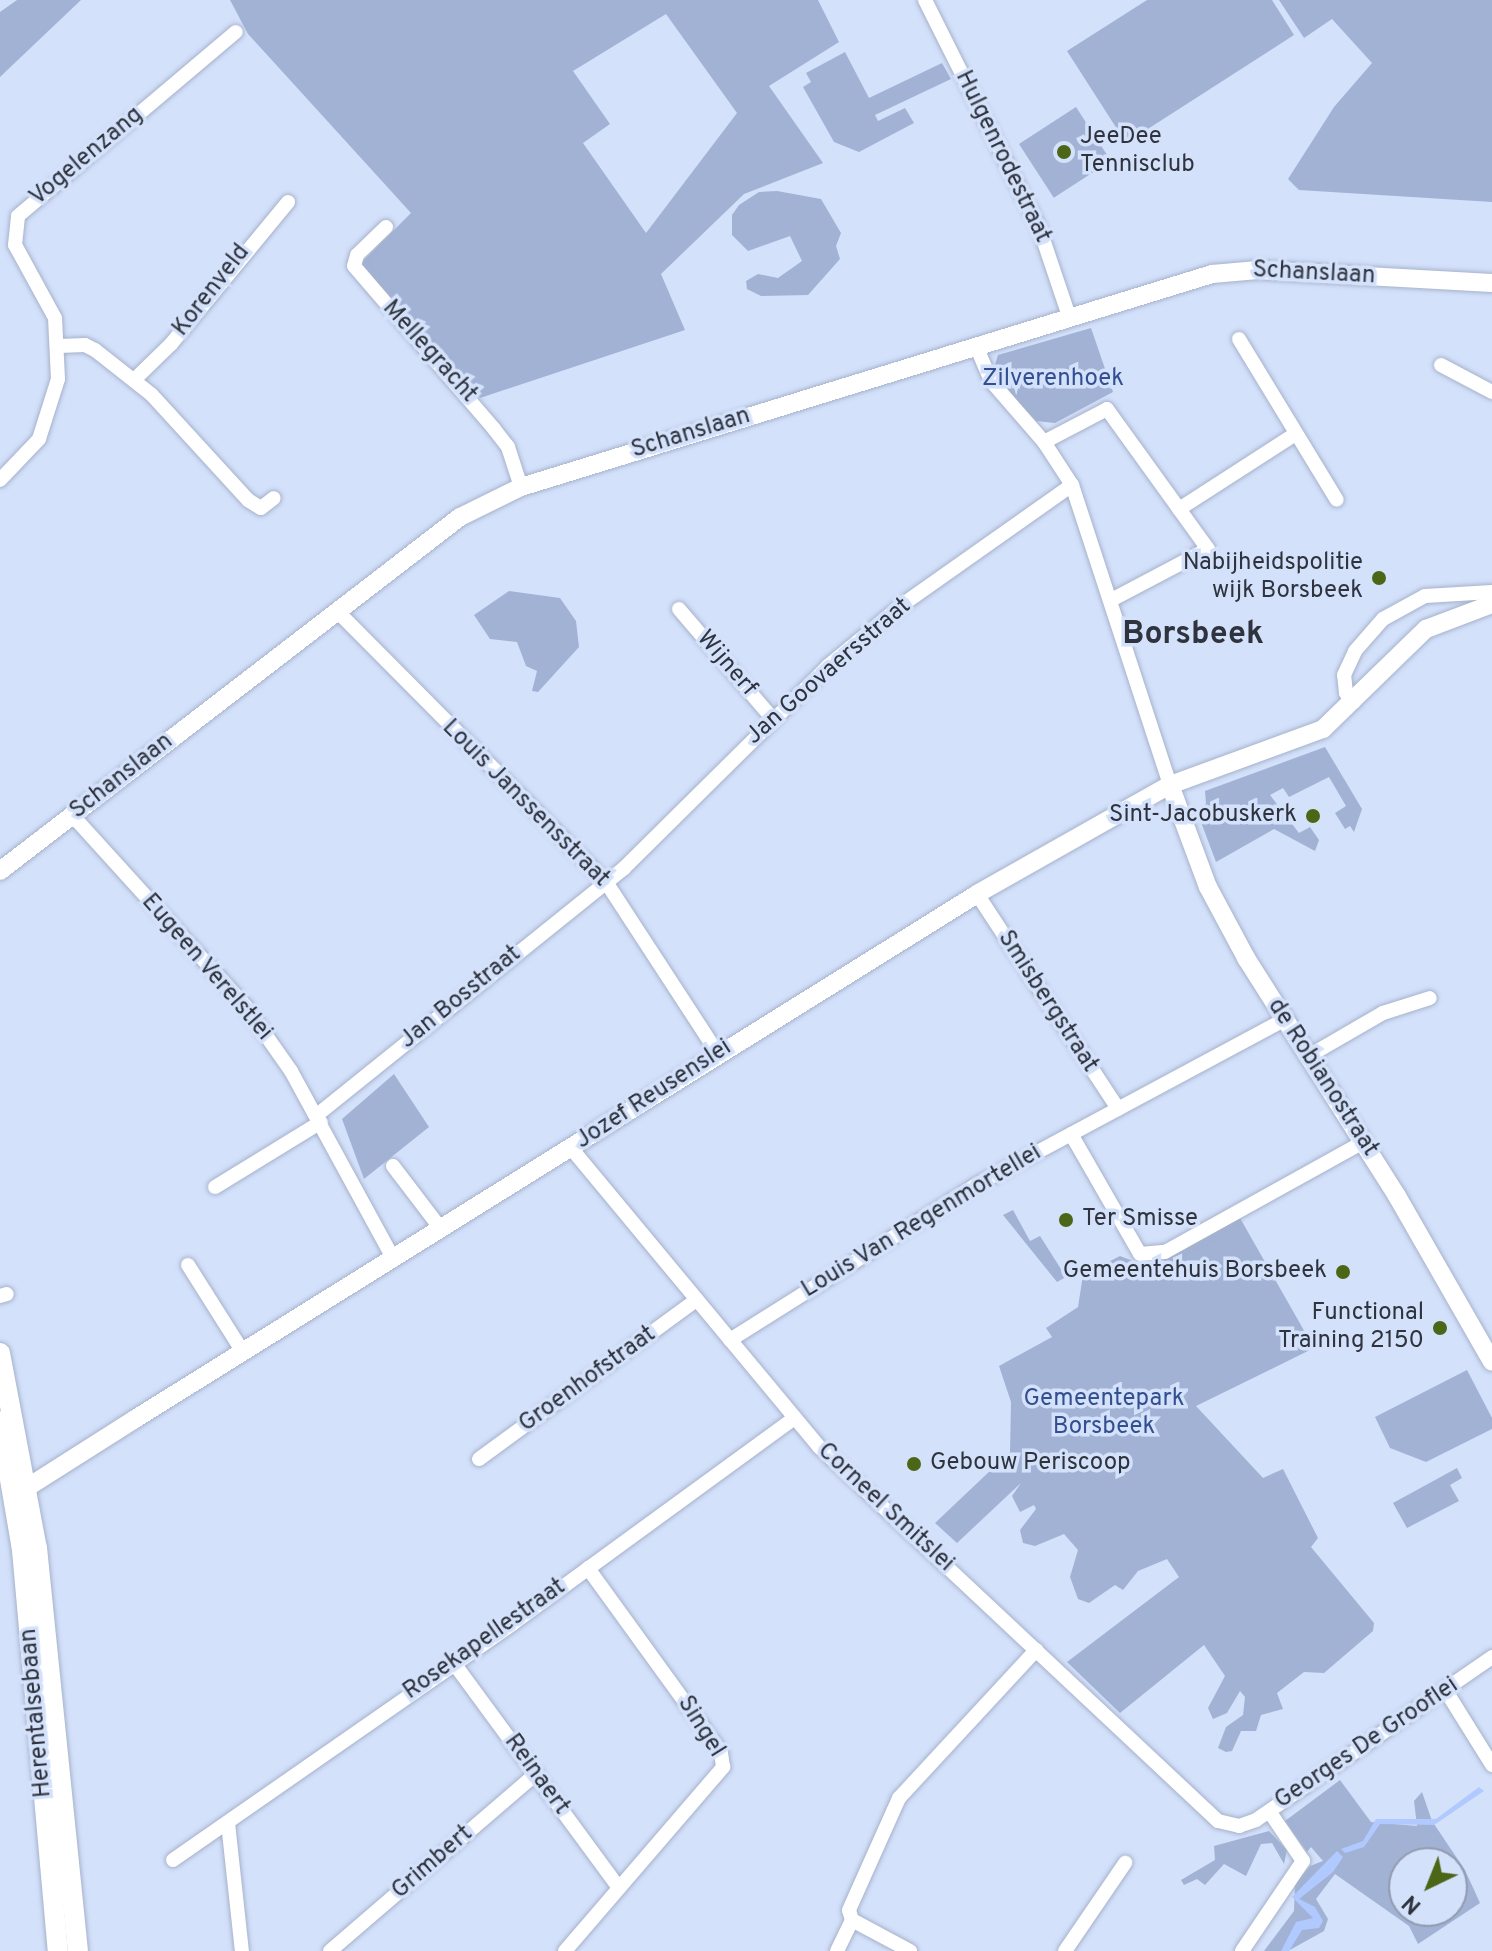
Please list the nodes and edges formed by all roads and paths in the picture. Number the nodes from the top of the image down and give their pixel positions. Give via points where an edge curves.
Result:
1 (925, 0) edge
2 (236, 32) dead end
3 (288, 202) dead end
4 (386, 227) dead end
5 (1492, 283) edge
6 (1070, 319) junction
7 (1239, 339) dead end
8 (59, 346) junction
9 (977, 348) junction
10 (1441, 365) dead end
11 (134, 380) junction
12 (1492, 392) edge
13 (1294, 435) junction
14 (1044, 442) junction
15 (0, 480) edge
16 (1072, 485) junction
17 (521, 487) junction
18 (274, 498) dead end
19 (1337, 500) dead end
20 (1179, 509) junction
21 (1492, 592) edge
22 (1113, 599) junction
23 (1492, 604) edge
24 (679, 609) dead end
25 (337, 611) junction
26 (1354, 702) junction
27 (773, 719) junction
28 (1170, 785) junction
29 (72, 815) junction
30 (0, 871) edge
31 (606, 882) junction
32 (977, 894) junction
33 (1430, 998) dead end
34 (1284, 1020) junction
35 (718, 1054) junction
36 (1307, 1057) junction
37 (1118, 1109) junction
38 (319, 1119) junction
39 (1071, 1134) junction
40 (1362, 1143) junction
41 (571, 1148) junction
42 (393, 1166) dead end
43 (215, 1187) dead end
44 (441, 1229) junction
45 (393, 1258) junction
46 (188, 1265) dead end
47 (696, 1300) junction
48 (730, 1340) junction
49 (243, 1352) junction
50 (0, 1353) edge
51 (1492, 1362) edge
52 (794, 1418) junction
53 (0, 1421) edge
54 (479, 1459) dead end
55 (20, 1481) junction
56 (8, 1518) edge
57 (588, 1568) junction
58 (1036, 1650) junction
59 (1492, 1657) edge
60 (453, 1662) junction
61 (1446, 1691) junction
62 (1492, 1765) edge
63 (536, 1774) junction
64 (54, 1808) junction
65 (1269, 1811) junction
66 (228, 1823) junction
67 (1239, 1826) joint
68 (173, 1860) dead end
69 (1125, 1863) dead end
70 (619, 1888) junction
71 (852, 1920) junction
72 (58, 1951) edge
73 (78, 1951) edge
74 (242, 1951) edge
75 (330, 1951) edge
76 (565, 1951) edge
77 (837, 1951) edge
78 (910, 1951) edge
79 (1065, 1951) edge
80 (1242, 1951) edge

1 - 6 street, Hulgenrodestraat via 1040,230
2 - 8 street, Vogelenzang via 18,216 15,245 48,300
3 - 11 street, Korenveld via 171,344
4 - 17 street, Mellegracht via 357,255 354,266 508,447
5 - 6 street, Schanslaan via 1233,270
6 - 9 street, Schanslaan
7 - 13 street via 1279,398
8 - 11 street via 85,345
8 - 15 street, Vogelenzang via 58,379 46,425 32,451
9 - 14 street via 991,381
9 - 17 street, Schanslaan
10 - 12 street
11 - 18 street via 248,500 261,508
13 - 19 street
13 - 20 street
14 - 16 street
14 - 20 street via 1107,409
16 - 22 street
16 - 27 street, Jan Goovaersstraat via 902,605
17 - 25 street, Schanslaan via 460,517
20 - 22 street via 1208,549
21 - 26 street via 1425,596 1383,619 1355,651 1344,675 1346,693
22 - 28 street
23 - 26 street via 1426,629
24 - 27 street, Wijnerf
25 - 29 street, Schanslaan
25 - 31 street, Louis Janssensstraat
26 - 28 street, Jozef Reusenslei via 1323,729
27 - 31 street, Jan Goovaersstraat
28 - 32 street, Jozef Reusenslei
28 - 34 street, de Robianostraat via 1208,887
29 - 30 street, Schanslaan
29 - 38 street, Eugeen Verelstlei via 246,1007
31 - 35 street, Louis Janssensstraat
31 - 38 street, Jan Bosstraat
32 - 35 street, Jozef Reusenslei
32 - 37 street, Smisbergstraat
33 - 36 street via 1383,1013
34 - 36 street, de Robianostraat
34 - 37 street, Louis Van Regenmortellei
35 - 41 street, Jozef Reusenslei
36 - 40 street, de Robianostraat
37 - 39 street, Louis Van Regenmortellei
38 - 43 street, Jan Bosstraat
38 - 45 street, Eugeen Verelstlei
39 - 40 street via 1140,1254 1165,1252
39 - 48 street, Louis Van Regenmortellei via 976,1185
40 - 51 street, de Robianostraat
41 - 44 street, Jozef Reusenslei
41 - 47 street, Corneel Smitslei
42 - 44 street
44 - 45 street, Jozef Reusenslei
45 - 49 street, Jozef Reusenslei
46 - 49 street
47 - 48 street, Corneel Smitslei
47 - 54 street, Groenhofstraat
48 - 52 street, Corneel Smitslei
49 - 55 street, Jozef Reusenslei
50 - 55 main road, Herentalsebaan
52 - 57 street, Rosekapellestraat
52 - 58 street, Corneel Smitslei
53 - 55 main road, Herentalsebaan
55 - 56 main road, Herentalsebaan
55 - 64 main road, Herentalsebaan
56 - 64 main road, Herentalsebaan
57 - 60 street, Rosekapellestraat
57 - 70 street, Singel via 721,1752 723,1767
58 - 67 street, Corneel Smitslei via 1209,1815
58 - 71 street via 899,1798 849,1910
59 - 61 street, Georges De Grooflei
60 - 63 street, Reinaert
60 - 66 street, Rosekapellestraat
61 - 62 street
61 - 65 street, Georges De Grooflei
63 - 70 street, Reinaert
63 - 75 street, Grimbert
64 - 72 main road, Herentalsebaan
64 - 73 main road, Herentalsebaan
65 - 67 street, Georges De Grooflei
65 - 80 street via 1303,1861
66 - 68 street, Rosekapellestraat
66 - 74 street
69 - 79 street
70 - 76 street, Singel
71 - 77 street
71 - 78 street

